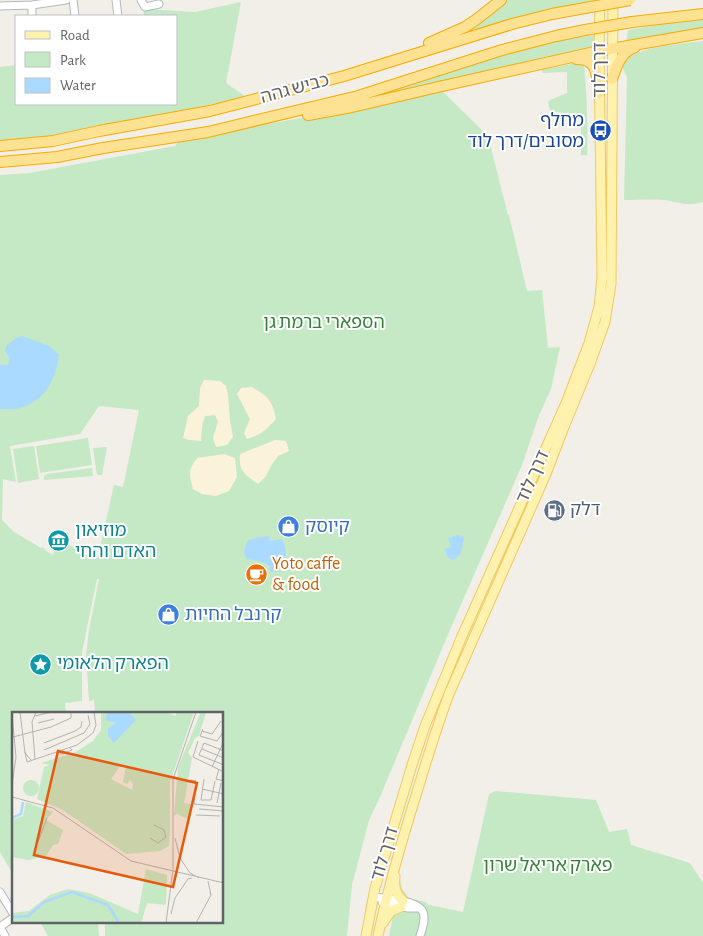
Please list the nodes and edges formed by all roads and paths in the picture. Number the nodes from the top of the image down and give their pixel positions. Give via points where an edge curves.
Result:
1 (66, 0) edge
2 (73, 0) edge
3 (116, 0) edge
4 (141, 0) edge
5 (501, 0) edge
6 (600, 0) edge
7 (613, 0) edge
8 (630, 0) edge
9 (159, 4) dead end
10 (32, 5) junction
11 (0, 6) edge
12 (703, 14) edge
13 (32, 15) edge
14 (74, 15) edge
15 (118, 15) edge
16 (703, 34) edge
17 (642, 44) junction
18 (612, 48) junction
19 (599, 51) junction
20 (506, 72) junction
21 (344, 76) junction
22 (612, 79) junction
23 (599, 93) junction
24 (208, 132) junction
25 (0, 146) edge
26 (0, 162) edge
27 (395, 865) junction
28 (0, 892) edge
29 (373, 897) junction
30 (385, 901) junction
31 (402, 904) junction
32 (12, 913) edge
33 (12, 918) edge
34 (0, 927) edge
35 (379, 932) edge
36 (5, 936) edge
37 (366, 936) edge
38 (420, 936) edge

1 - 10 street
2 - 14 street
3 - 15 street
4 - 9 street via 145,7
5 - 21 highway via 449,35
6 - 19 main road, דרך לוד
7 - 18 main road, דרך לוד
8 - 21 highway, כביש גהה, bridge via 552,14
10 - 11 street
10 - 13 street
12 - 24 highway, כביש גהה, bridge via 632,22 547,38 358,96
16 - 17 highway
17 - 18 highway
17 - 22 highway via 624,54
18 - 19 highway
18 - 22 main road, דרך לוד
19 - 20 highway
19 - 23 main road, דרך לוד
20 - 23 highway via 583,59 592,63
20 - 24 highway via 352,107
21 - 25 highway, כביש גהה via 210,111 53,141
22 - 27 main road, דרך לוד via 611,284 604,322 546,474 449,694
23 - 29 main road, דרך לוד via 602,278 591,334 566,403 443,680 412,764
24 - 26 highway, כביש גהה via 58,157
27 - 30 main road, דרך לוד
27 - 31 main road via 395,889
28 - 32 street
29 - 30 street
29 - 37 main road, דרך לוד
30 - 31 street
30 - 35 main road, דרך לוד
31 - 35 main road via 391,910
31 - 38 street via 421,908 424,915
33 - 34 street
34 - 36 street

